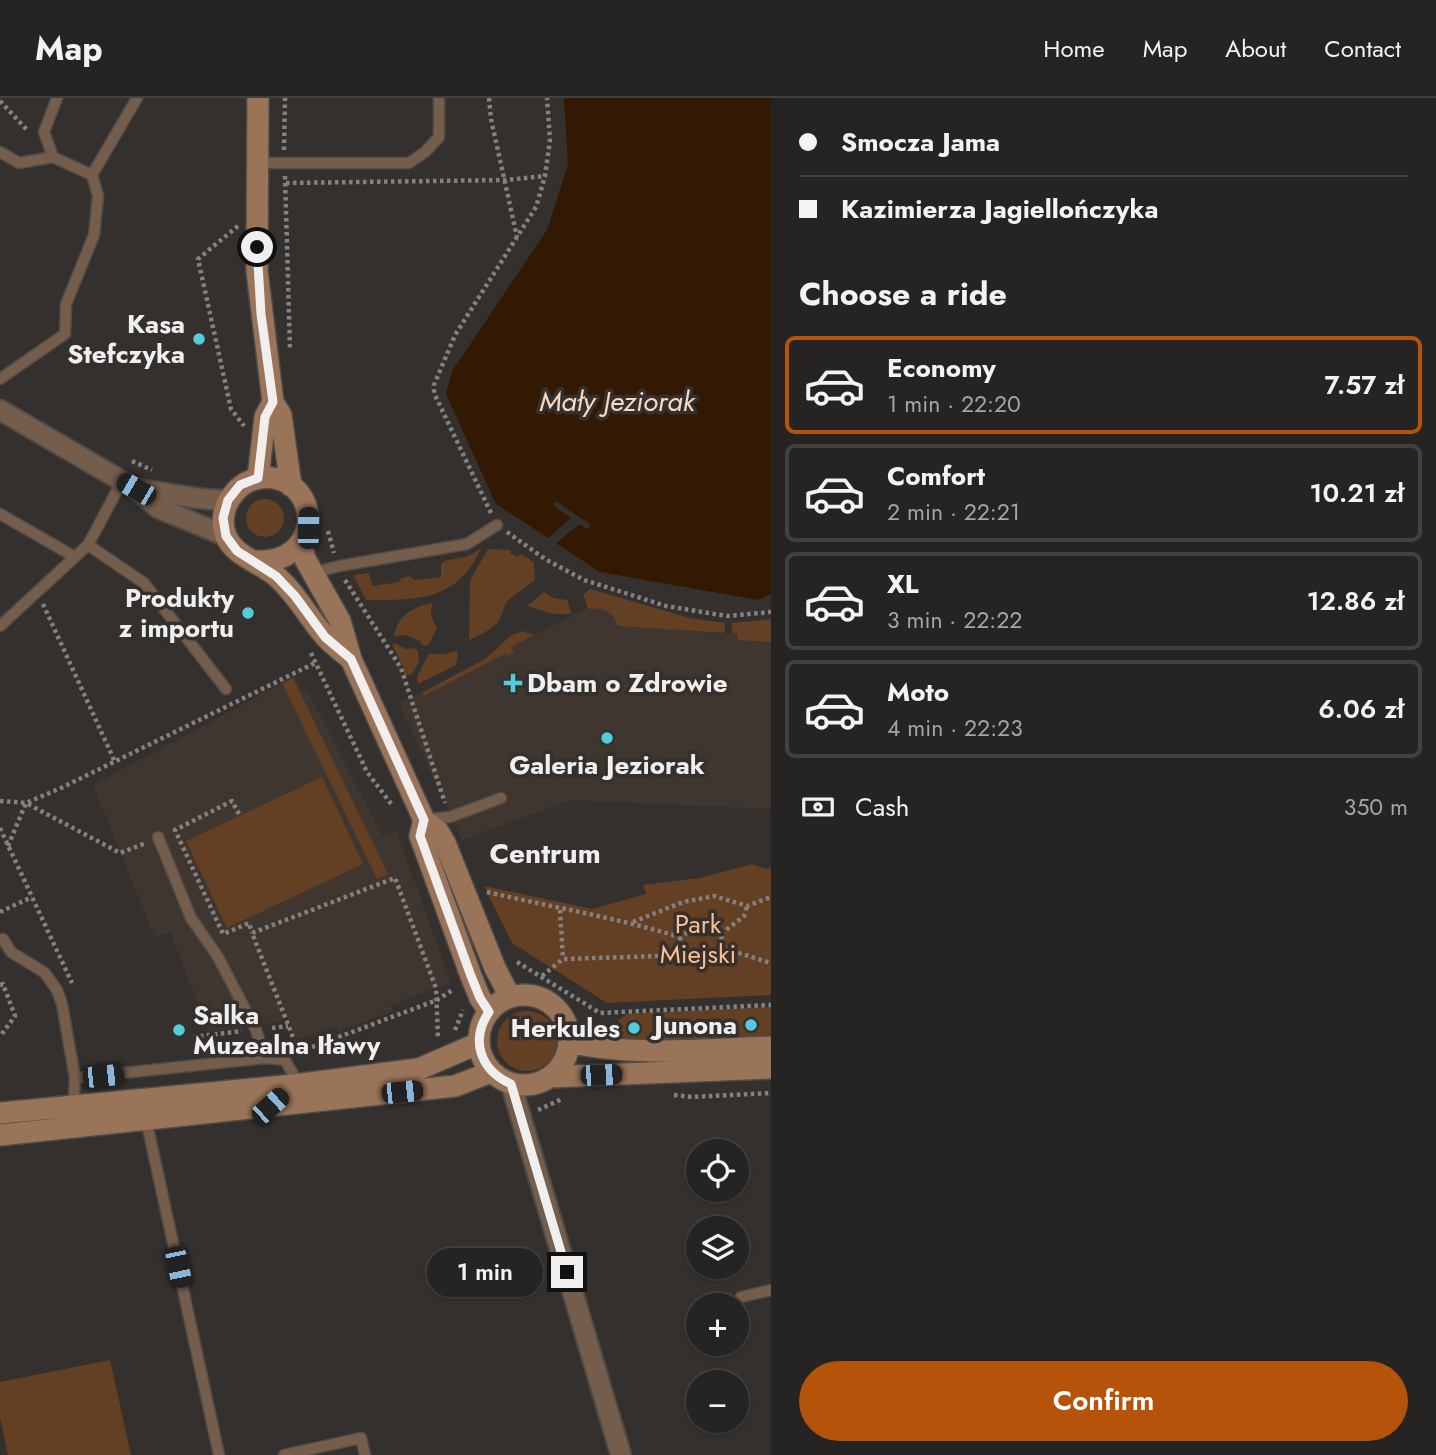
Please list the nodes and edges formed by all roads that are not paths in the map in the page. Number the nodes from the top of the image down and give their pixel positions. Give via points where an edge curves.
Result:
1 (57, 98) edge
2 (137, 98) edge
3 (258, 98) edge
4 (439, 98) edge
5 (0, 152) edge
6 (53, 157) junction
7 (257, 163) junction
8 (92, 175) junction
9 (0, 379) edge
10 (273, 402) junction
11 (0, 410) edge
12 (258, 478) junction
13 (129, 485) junction
14 (291, 486) junction
15 (228, 500) junction
16 (0, 514) edge
17 (497, 524) road end
18 (226, 536) junction
19 (301, 543) junction
20 (88, 545) junction
21 (75, 557) junction
22 (253, 561) junction
23 (312, 573) junction
24 (0, 626) edge
25 (351, 659) junction
26 (226, 689) dead end
27 (501, 798) dead end
28 (424, 820) junction
29 (158, 837) dead end
30 (3, 939) dead end
31 (510, 997) junction
32 (489, 1012) junction
33 (569, 1042) junction
34 (479, 1043) junction
35 (771, 1047) edge
36 (265, 1058) junction
37 (771, 1068) edge
38 (491, 1072) junction
39 (550, 1077) junction
40 (75, 1078) junction
41 (511, 1084) junction
42 (294, 1085) junction
43 (68, 1106) junction
44 (270, 1106) junction
45 (0, 1113) edge
46 (146, 1119) junction
47 (0, 1135) edge
48 (771, 1290) edge
49 (749, 1295) edge
50 (219, 1455) edge
51 (284, 1455) edge
52 (365, 1455) edge
53 (621, 1455) edge

1 - 6 lane via 44,132
2 - 8 lane
3 - 7 main road
4 - 7 lane via 439,137 409,163
5 - 6 lane via 19,163
6 - 8 lane
7 - 10 main road via 257,271
8 - 9 lane via 98,196 94,235 66,304 65,334
10 - 12 main road via 265,417
10 - 14 main road via 281,415
11 - 13 street
12 - 14 main road
12 - 15 main road via 240,485
13 - 15 street via 211,501
13 - 18 street via 158,508
13 - 20 lane
14 - 19 main road via 308,512 308,528
15 - 18 main road via 223,518
16 - 21 lane
17 - 23 lane via 467,544
18 - 22 main road via 237,551
19 - 22 main road via 288,556 271,562
19 - 23 main road
20 - 21 lane
20 - 26 lane via 144,583
21 - 24 lane
22 - 25 main road via 276,576 325,637
23 - 25 main road via 340,621
25 - 28 main road
27 - 28 lane via 450,817
28 - 31 main road via 445,844
28 - 32 main road via 420,836 471,976
29 - 36 lane via 191,918 218,957 256,1030
30 - 40 lane via 11,952 45,973 57,990
31 - 32 main road
31 - 33 main road via 531,995 551,1004 565,1020
32 - 34 main road
33 - 35 main road via 646,1050
33 - 39 main road via 564,1061
34 - 38 main road
34 - 42 main road via 419,1069
36 - 40 lane
36 - 42 lane via 285,1060
37 - 39 main road
38 - 41 main road
38 - 44 main road via 456,1086
39 - 41 main road via 532,1085
40 - 43 lane
41 - 53 street
42 - 43 main road
42 - 44 lane
43 - 45 main road
44 - 46 main road
46 - 47 main road
46 - 50 lane
48 - 49 lane
51 - 52 lane via 361,1438

